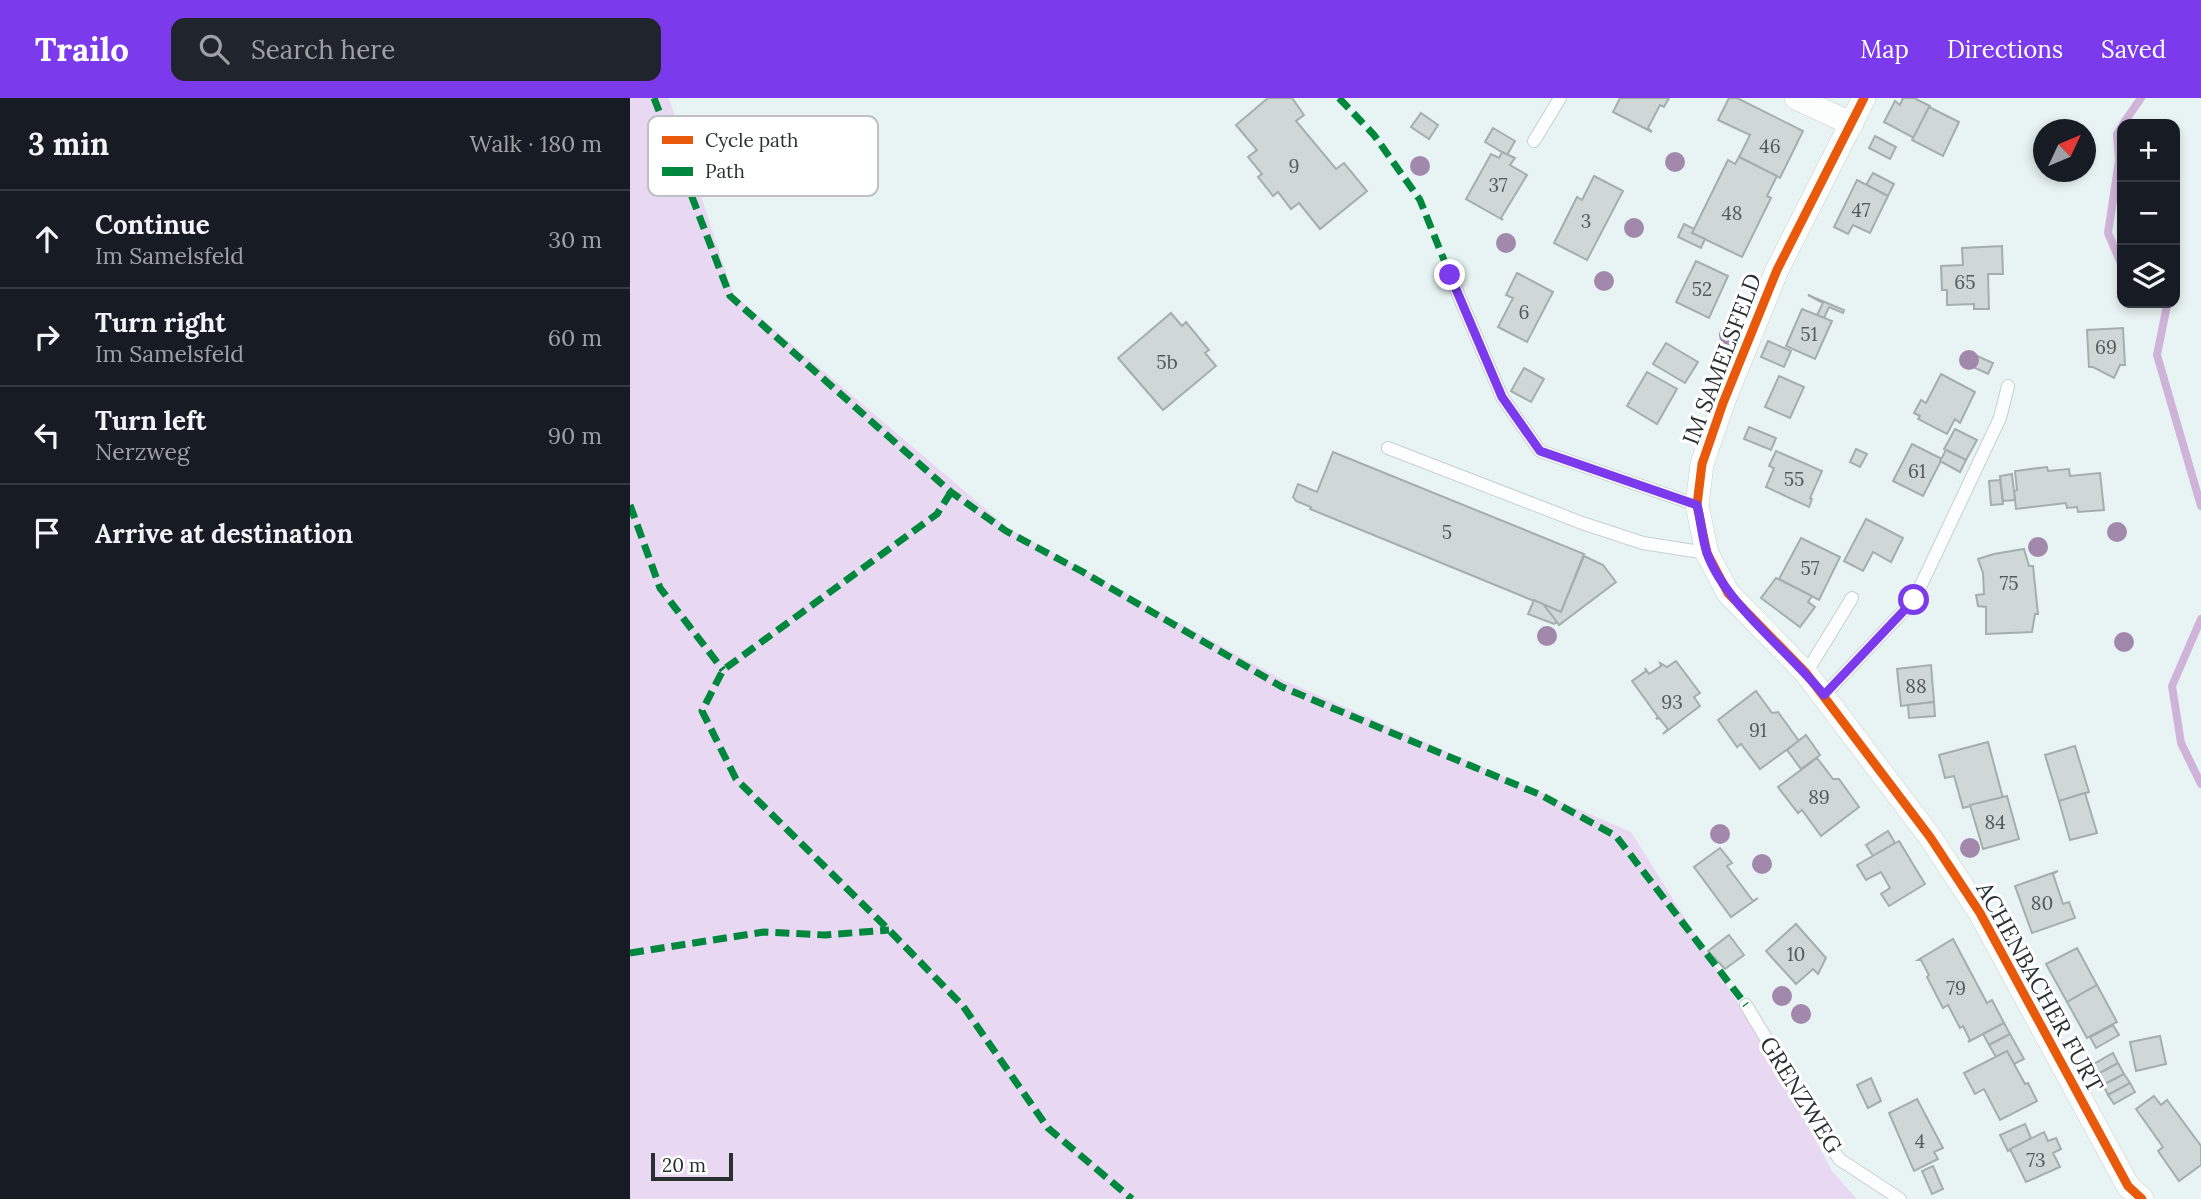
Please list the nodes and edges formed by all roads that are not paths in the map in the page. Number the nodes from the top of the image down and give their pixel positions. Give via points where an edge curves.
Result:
1 (1560, 98) edge
2 (1796, 98) edge
3 (1864, 98) edge
4 (1852, 124) junction
5 (1534, 141) dead end
6 (1450, 275) dead end
7 (2008, 386) dead end
8 (1388, 448) dead end
9 (1697, 505) junction
10 (1707, 553) junction
11 (1852, 598) dead end
12 (1806, 673) junction
13 (1824, 695) junction
14 (1746, 1005) dead end
15 (2132, 1195) edge
16 (1900, 1199) edge

1 - 5 lane
2 - 4 street
3 - 4 street, IM SAMELSFELD
4 - 9 street, IM SAMELSFELD via 1777,270 1702,464
6 - 9 lane via 1502,397 1540,451
7 - 13 lane via 2000,418 1914,600
8 - 10 lane via 1582,523 1643,543
9 - 10 street, IM SAMELSFELD
10 - 12 street, IM SAMELSFELD via 1728,593
11 - 12 lane
12 - 13 street, IM SAMELSFELD
13 - 15 street, ACHENBACHER FURT via 1930,837 1980,913
14 - 16 lane, GRENZWEG via 1839,1159

